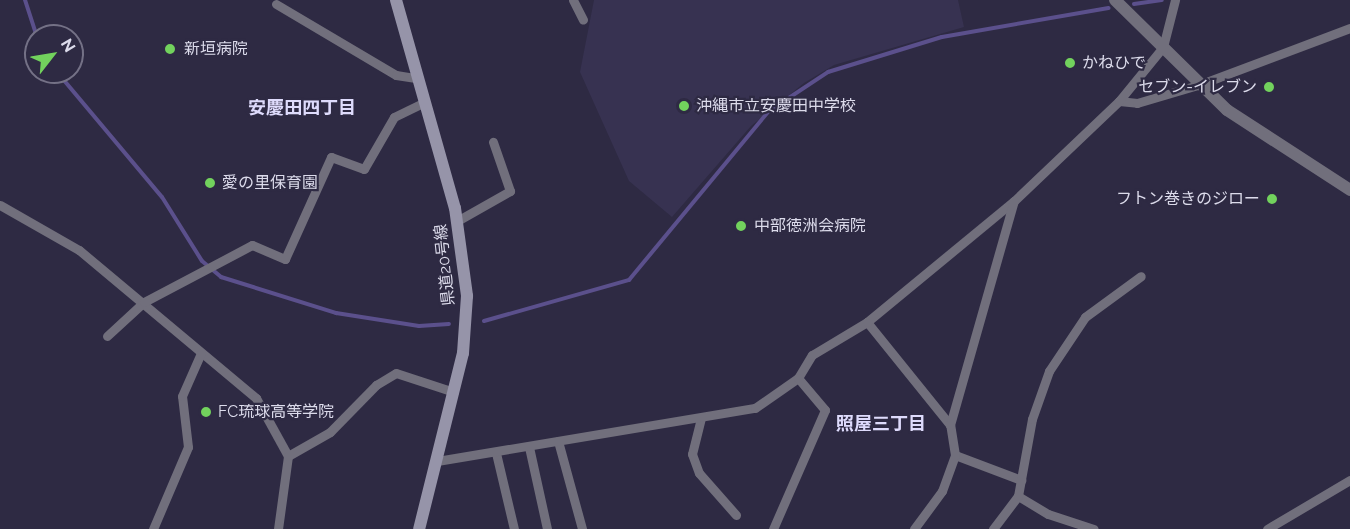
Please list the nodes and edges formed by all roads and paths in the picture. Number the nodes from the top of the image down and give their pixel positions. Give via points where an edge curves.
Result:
1 (396, 0) edge
2 (573, 0) edge
3 (1115, 0) edge
4 (1175, 0) edge
5 (276, 4) dead end
6 (582, 20) dead end
7 (1350, 28) edge
8 (1163, 47) junction
9 (416, 78) junction
10 (1201, 84) junction
11 (1119, 101) junction
12 (423, 103) junction
13 (493, 142) dead end
14 (1350, 190) edge
15 (1014, 201) junction
16 (0, 205) edge
17 (458, 221) junction
18 (1141, 276) dead end
19 (144, 302) junction
20 (867, 322) junction
21 (107, 336) dead end
22 (201, 352) junction
23 (798, 378) junction
24 (454, 392) junction
25 (701, 418) junction
26 (950, 425) junction
27 (558, 441) junction
28 (529, 447) junction
29 (496, 453) junction
30 (955, 455) junction
31 (288, 456) junction
32 (437, 461) junction
33 (1021, 480) junction
34 (1350, 480) edge
35 (1018, 496) junction
36 (736, 515) dead end
37 (153, 529) edge
38 (278, 529) edge
39 (419, 529) edge
40 (514, 529) edge
41 (548, 529) edge
42 (582, 529) edge
43 (773, 529) edge
44 (914, 529) edge
45 (993, 529) edge
46 (1094, 529) edge
47 (1267, 529) edge

1 - 9 main road, 県道20号線
2 - 6 street
3 - 8 street
4 - 8 street
5 - 9 street via 396,75
7 - 10 street
8 - 10 street
8 - 11 street
9 - 12 main road, 県道20号線
10 - 11 street via 1137,103
10 - 14 street via 1260,135
11 - 15 street
12 - 17 main road, 県道20号線
12 - 19 street via 394,117 363,169 331,157 285,259 252,245
13 - 17 street via 510,191
15 - 20 street
15 - 26 street
16 - 19 street via 79,250
17 - 24 main road, 県道20号線 via 466,330
18 - 33 street via 1084,317 1049,371 1032,419
19 - 21 street
19 - 22 street
20 - 23 street via 812,355
20 - 26 street
22 - 31 street via 256,398
22 - 37 street via 182,396 188,447
23 - 25 street via 754,408
23 - 43 street via 825,410
24 - 31 street via 396,373 330,432
24 - 32 main road, 県道20号線
25 - 27 street
25 - 36 street via 692,454 699,473
26 - 30 street
27 - 28 street
27 - 42 street
28 - 29 street
28 - 41 street
29 - 32 street
29 - 40 street
30 - 33 street
30 - 44 street via 942,491
31 - 38 street
32 - 39 main road, 県道20号線
33 - 35 street
34 - 47 street
35 - 45 street
35 - 46 street via 1048,514

